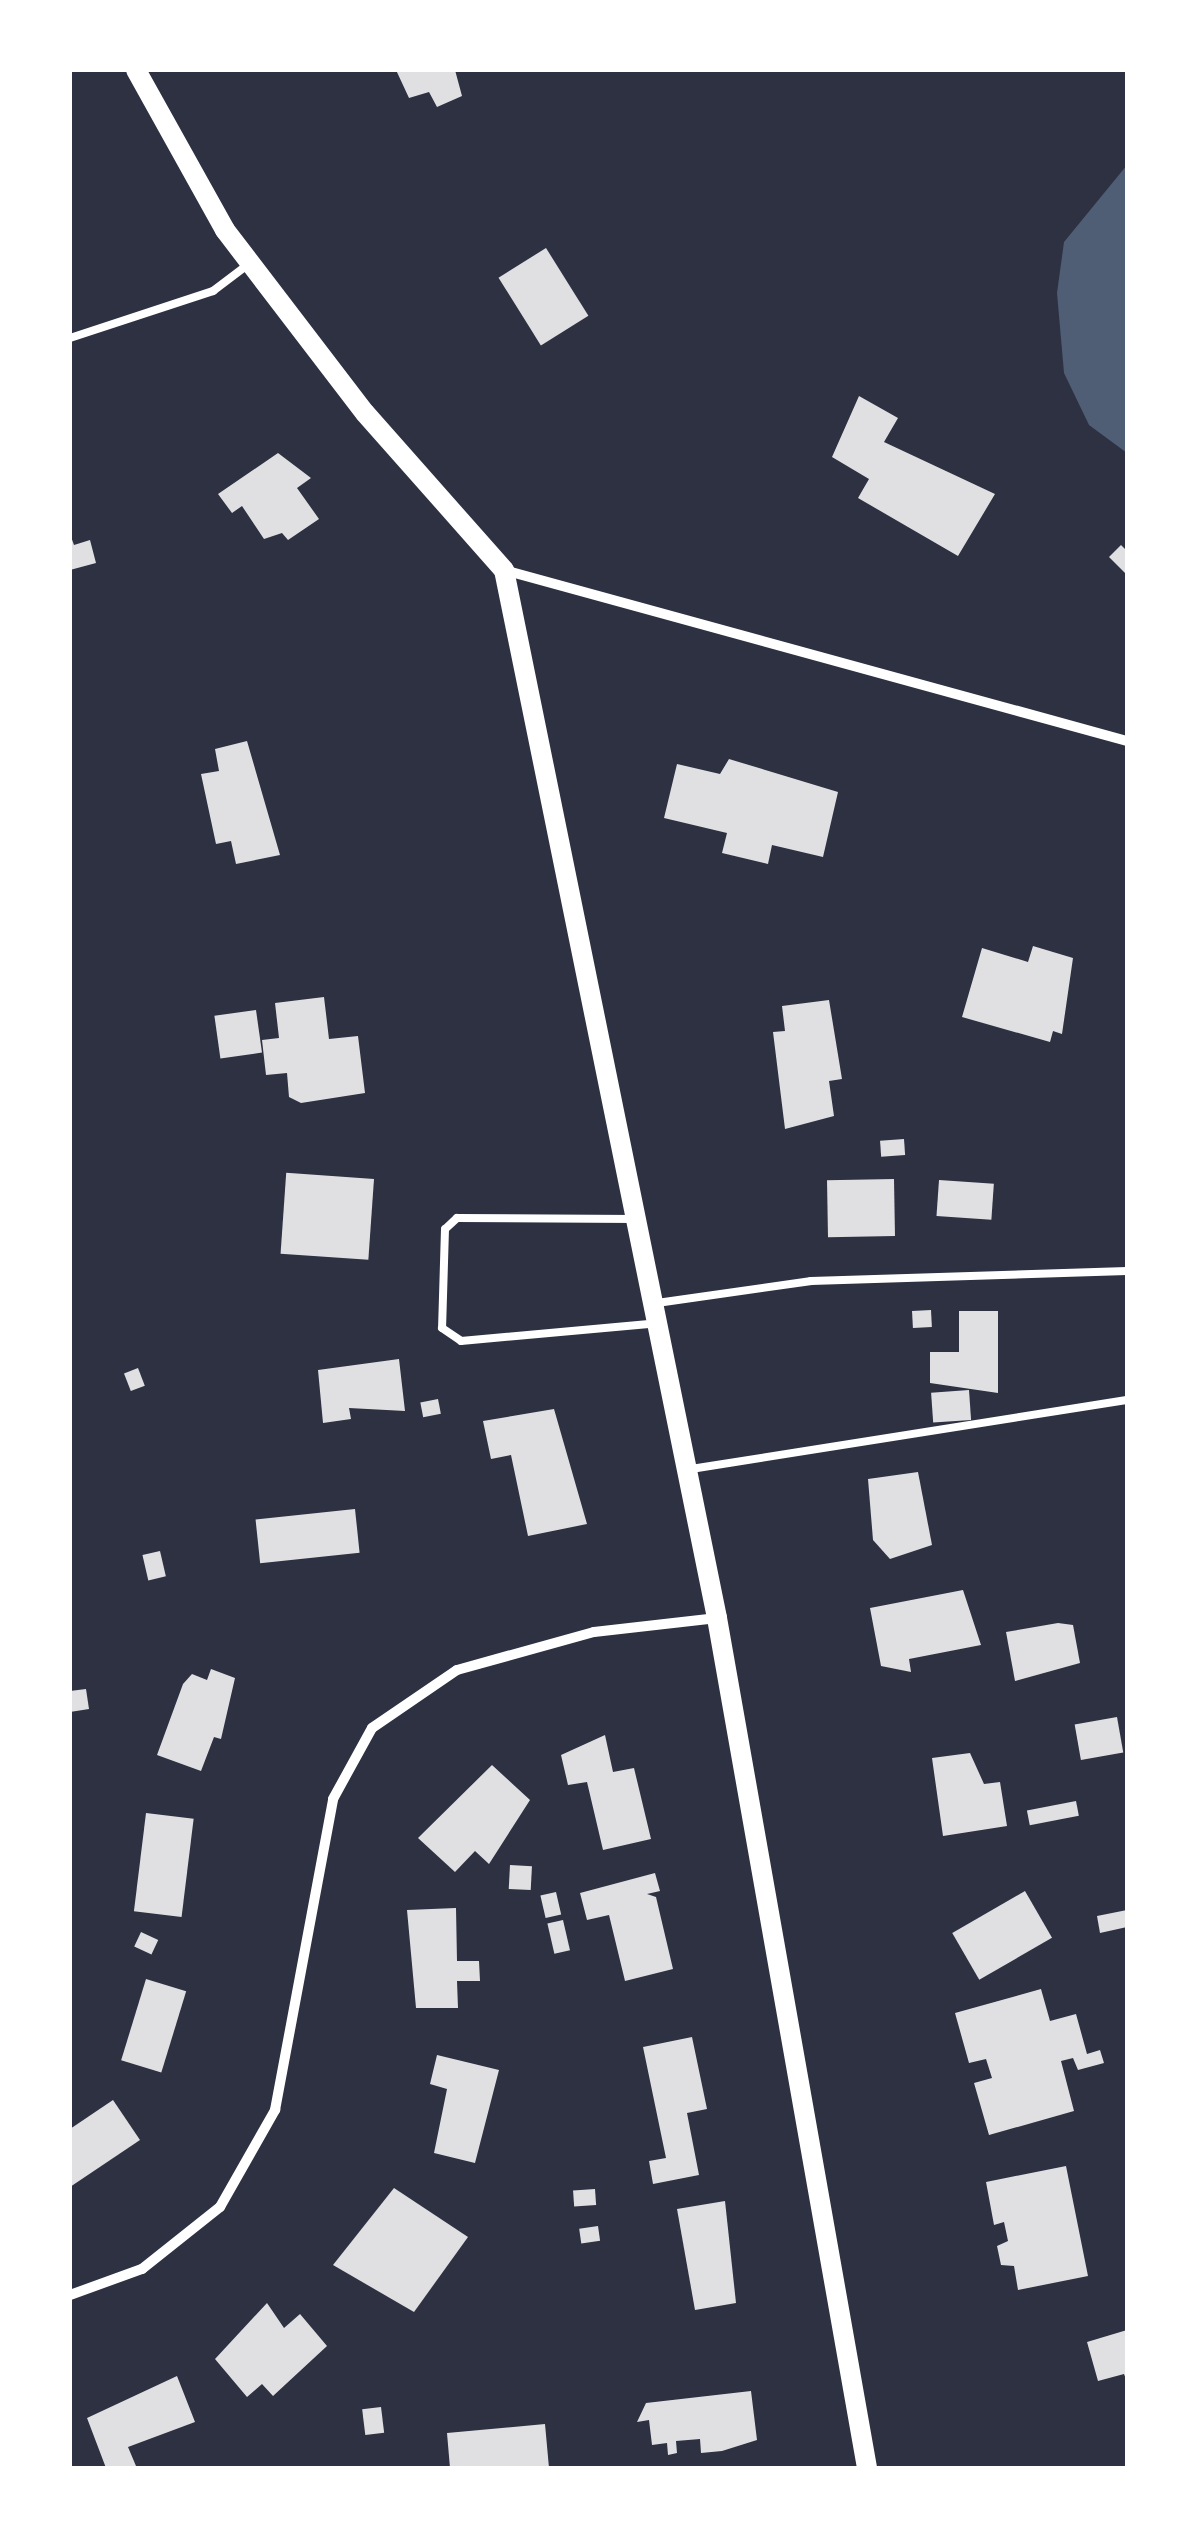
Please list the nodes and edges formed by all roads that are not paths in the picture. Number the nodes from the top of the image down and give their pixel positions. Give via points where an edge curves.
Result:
1 (136, 70) edge
2 (250, 264) junction
3 (70, 338) edge
4 (504, 570) junction
5 (1127, 742) edge
6 (636, 1219) junction
7 (1127, 1271) edge
8 (654, 1314) junction
9 (1127, 1400) edge
10 (686, 1470) junction
11 (716, 1618) junction
12 (70, 2295) edge
13 (867, 2468) edge

1 - 2 main road
2 - 3 lane via 213,290
2 - 4 main road
4 - 5 street
4 - 6 main road
6 - 8 main road
6 - 8 lane via 457,1218 446,1230 442,1328 461,1341
7 - 8 lane via 811,1281
8 - 10 main road
9 - 10 lane
10 - 11 main road
11 - 12 street via 594,1632 458,1670 372,1728 333,1799 276,2110 220,2207 142,2269
11 - 13 main road

